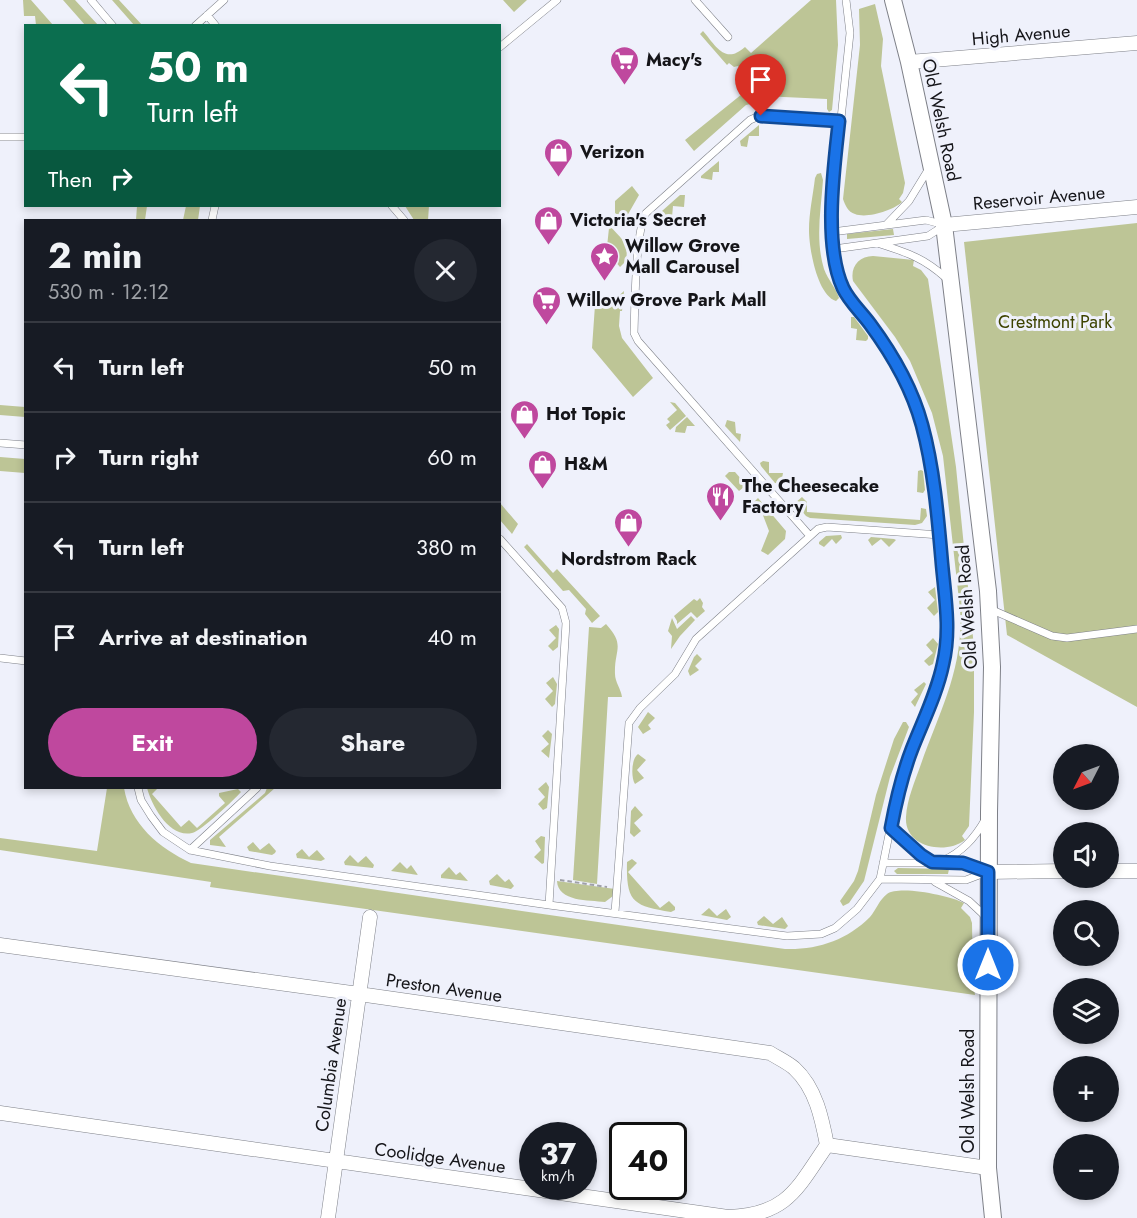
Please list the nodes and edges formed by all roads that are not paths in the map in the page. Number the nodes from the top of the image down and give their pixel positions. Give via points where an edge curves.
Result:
1 (91, 0) edge
2 (224, 0) edge
3 (557, 0) edge
4 (695, 0) edge
5 (846, 0) edge
6 (893, 0) edge
7 (207, 15) junction
8 (112, 24) edge
9 (197, 24) edge
10 (214, 24) edge
11 (728, 37) dead end
12 (1137, 43) edge
13 (501, 46) edge
14 (909, 62) junction
15 (839, 121) junction
16 (0, 137) edge
17 (24, 137) edge
18 (931, 165) junction
19 (393, 207) edge
20 (1137, 207) edge
21 (403, 219) edge
22 (886, 225) junction
23 (944, 225) junction
24 (832, 232) junction
25 (878, 243) junction
26 (834, 249) junction
27 (951, 282) junction
28 (0, 442) edge
29 (24, 444) edge
30 (940, 535) junction
31 (810, 536) junction
32 (501, 540) edge
33 (988, 608) junction
34 (1137, 629) edge
35 (0, 658) edge
36 (24, 662) edge
37 (138, 789) edge
38 (256, 789) edge
39 (989, 812) junction
40 (891, 828) junction
41 (190, 850) junction
42 (936, 862) junction
43 (883, 863) junction
44 (1053, 871) edge
45 (1119, 871) edge
46 (1137, 871) edge
47 (988, 872) junction
48 (880, 879) junction
49 (933, 881) junction
50 (549, 905) junction
51 (615, 912) junction
52 (370, 917) dead end
53 (988, 920) junction
54 (0, 945) edge
55 (359, 994) junction
56 (0, 1113) edge
57 (827, 1146) junction
58 (336, 1161) junction
59 (988, 1168) junction
60 (328, 1218) edge
61 (993, 1218) edge

1 - 8 lane
2 - 7 lane
3 - 13 lane
4 - 11 lane
5 - 15 lane via 850,33
6 - 14 street, Old Welsh Road
7 - 9 lane
7 - 10 lane
12 - 14 street, High Avenue
14 - 18 street, Old Welsh Road
15 - 24 lane
15 - 31 lane via 759,116 750,120 646,213 638,260 634,333 638,341
16 - 17 lane
18 - 22 lane via 909,201
18 - 23 street, Old Welsh Road
19 - 21 lane
20 - 23 street, Reservoir Avenue
22 - 23 lane via 926,220
22 - 24 lane
23 - 25 lane via 928,236
23 - 27 street, Old Welsh Road
24 - 26 lane
25 - 26 lane
25 - 27 lane via 931,263
26 - 30 lane via 843,289 888,350 909,387 930,464
27 - 33 street, Old Welsh Road
28 - 29 lane
30 - 31 lane via 826,527
30 - 40 lane via 947,619 944,663 903,774
31 - 51 lane via 696,639 675,674 633,715 628,731
32 - 50 lane via 562,608 566,623
33 - 34 lane via 1052,636 1067,638
33 - 39 street, Old Welsh Road via 992,667
35 - 36 lane
37 - 41 lane via 141,800 163,832
38 - 41 lane
39 - 42 lane via 964,848
39 - 47 street, Old Welsh Road
40 - 42 lane via 921,855
40 - 43 lane
41 - 50 lane via 270,866
42 - 43 lane
42 - 47 lane via 963,863
43 - 48 lane
44 - 47 street
45 - 46 street
47 - 49 lane via 966,880
47 - 53 street, Old Welsh Road
48 - 49 lane
48 - 51 lane via 847,919 821,934 768,934
49 - 53 lane via 969,901
50 - 51 lane
52 - 55 street, Columbia Avenue
53 - 59 street, Old Welsh Road
54 - 55 street, Preston Avenue
55 - 57 street, Preston Avenue via 770,1053 795,1069 813,1094
55 - 58 street, Columbia Avenue
56 - 58 street, Coolidge Avenue
57 - 58 street, Coolidge Avenue via 796,1192 774,1208 748,1217 716,1216
57 - 59 street
58 - 60 street, Columbia Avenue
59 - 61 street, Old Welsh Road

